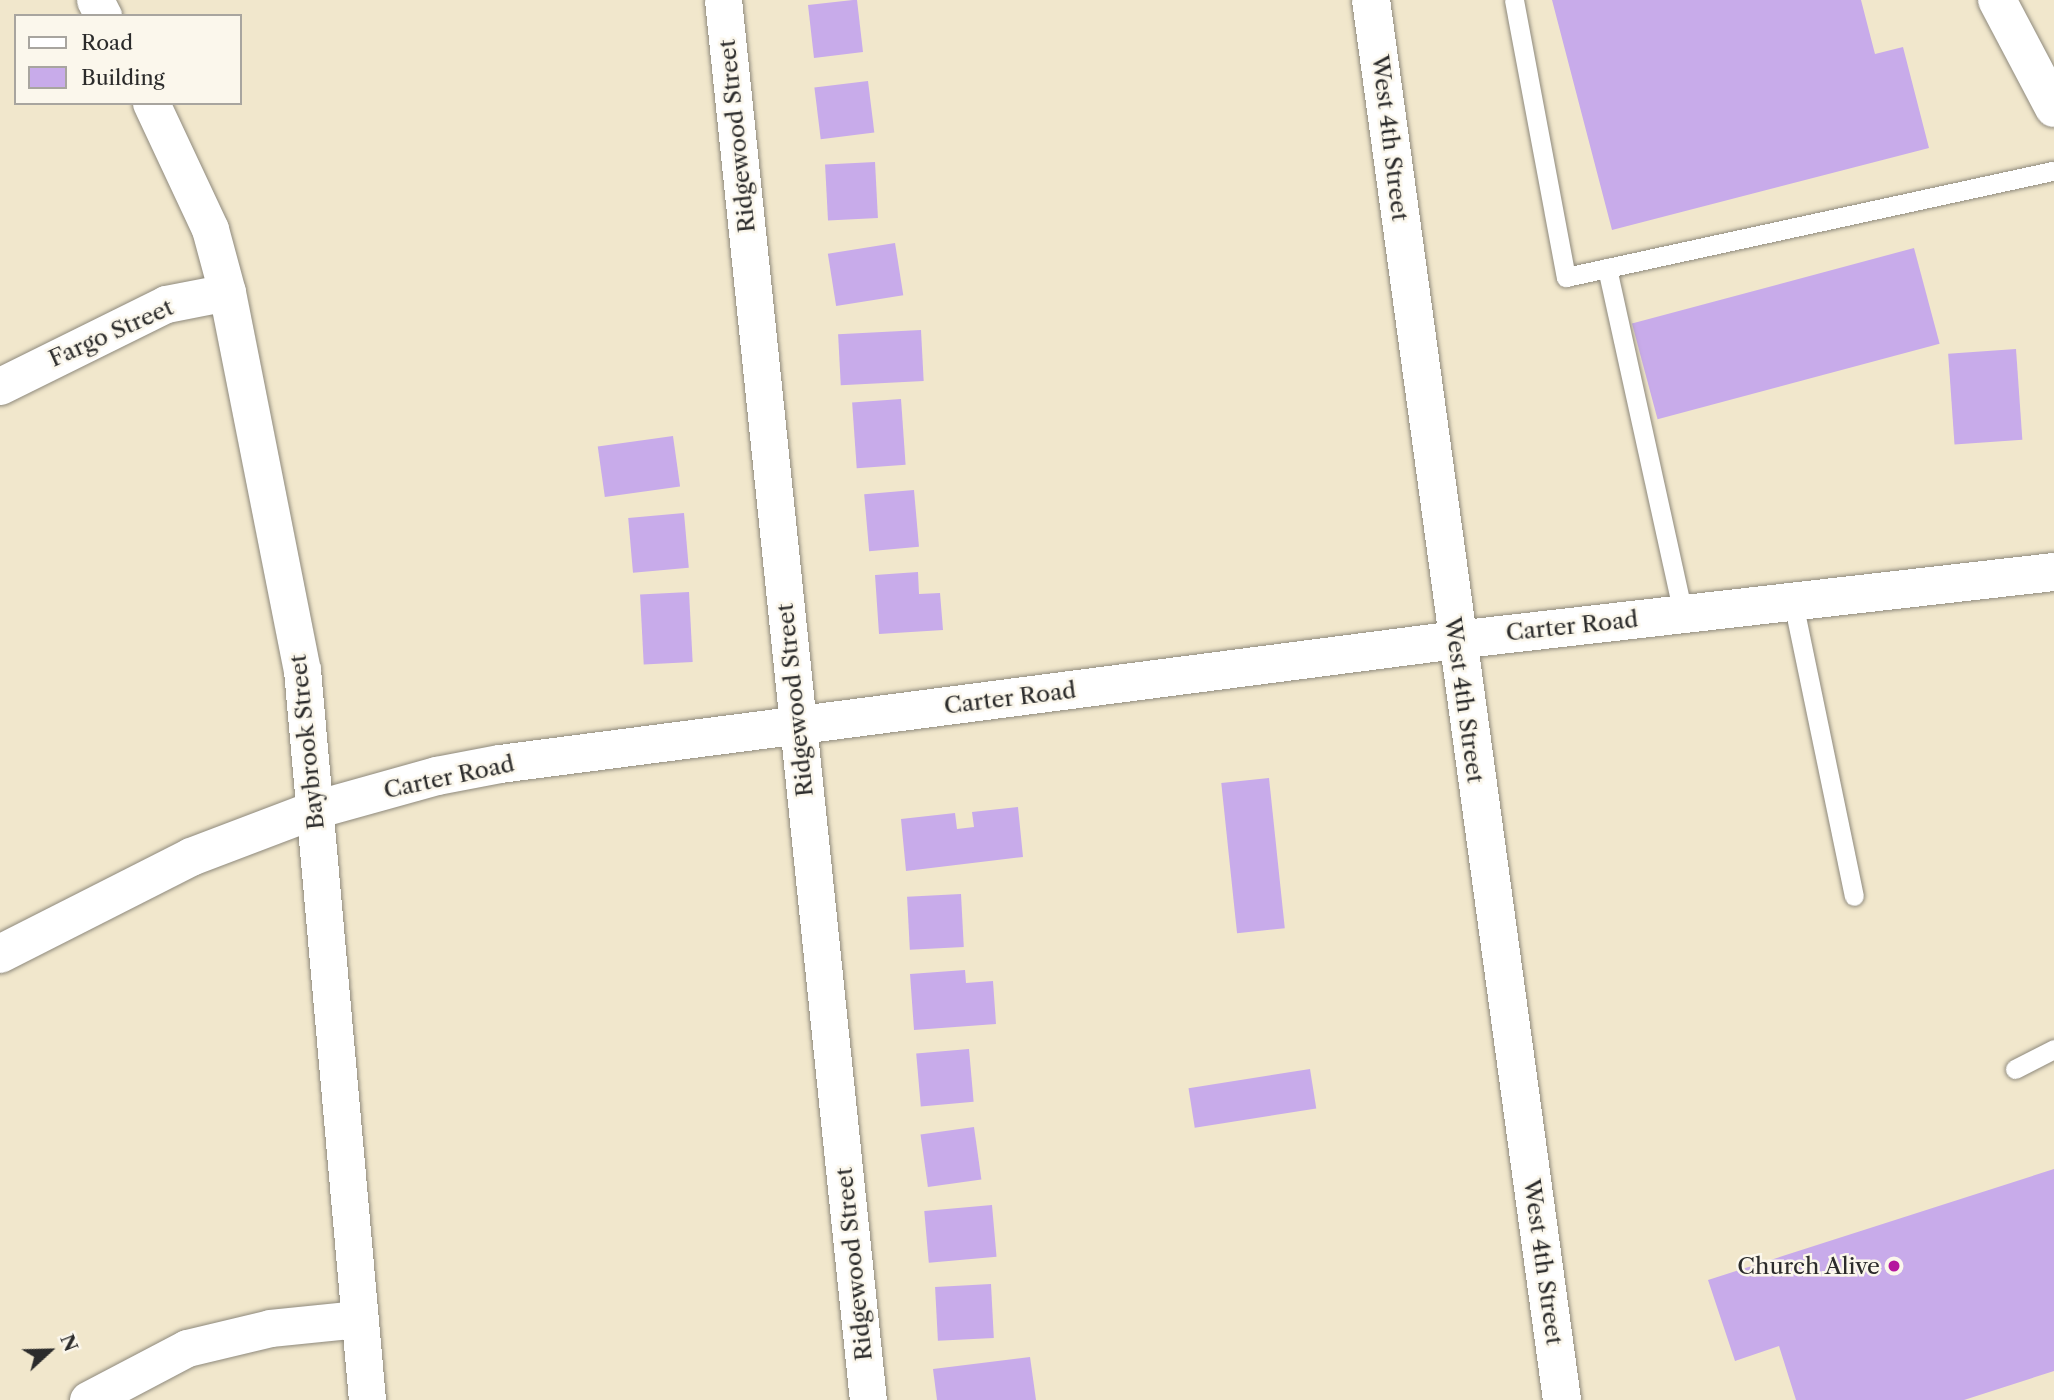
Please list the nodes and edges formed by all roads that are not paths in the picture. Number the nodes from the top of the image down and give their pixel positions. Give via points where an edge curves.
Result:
1 (723, 0) edge
2 (1371, 0) edge
3 (1514, 0) edge
4 (1997, 0) edge
5 (152, 105) edge
6 (2054, 108) edge
7 (2054, 171) edge
8 (1607, 268) junction
9 (227, 292) junction
10 (0, 386) edge
11 (2054, 572) edge
12 (1793, 601) junction
13 (1682, 614) junction
14 (1455, 640) junction
15 (798, 725) junction
16 (314, 810) junction
17 (1854, 896) dead end
18 (0, 954) edge
19 (2054, 1049) edge
20 (2015, 1069) dead end
21 (359, 1319) junction
22 (88, 1400) edge
23 (366, 1400) edge
24 (868, 1400) edge
25 (1562, 1400) edge

1 - 15 street, Ridgewood Street
2 - 14 main road, West 4th Street
3 - 8 lane via 1566,277
4 - 6 main road
5 - 9 street, Baybrook Street via 209,229
7 - 8 lane
8 - 13 lane
9 - 10 street, Fargo Street via 166,304
9 - 16 street, Baybrook Street via 302,670
11 - 12 main road, Carter Road
12 - 13 main road, Carter Road
12 - 17 lane
13 - 14 main road, Carter Road
14 - 15 main road, Carter Road
14 - 25 main road, West 4th Street
15 - 16 main road, Carter Road via 500,764
15 - 24 street, Ridgewood Street
16 - 18 main road, Carter Road via 191,857
16 - 21 street, Baybrook Street
19 - 20 lane
21 - 22 street via 270,1328 187,1349
21 - 23 street, Baybrook Street

